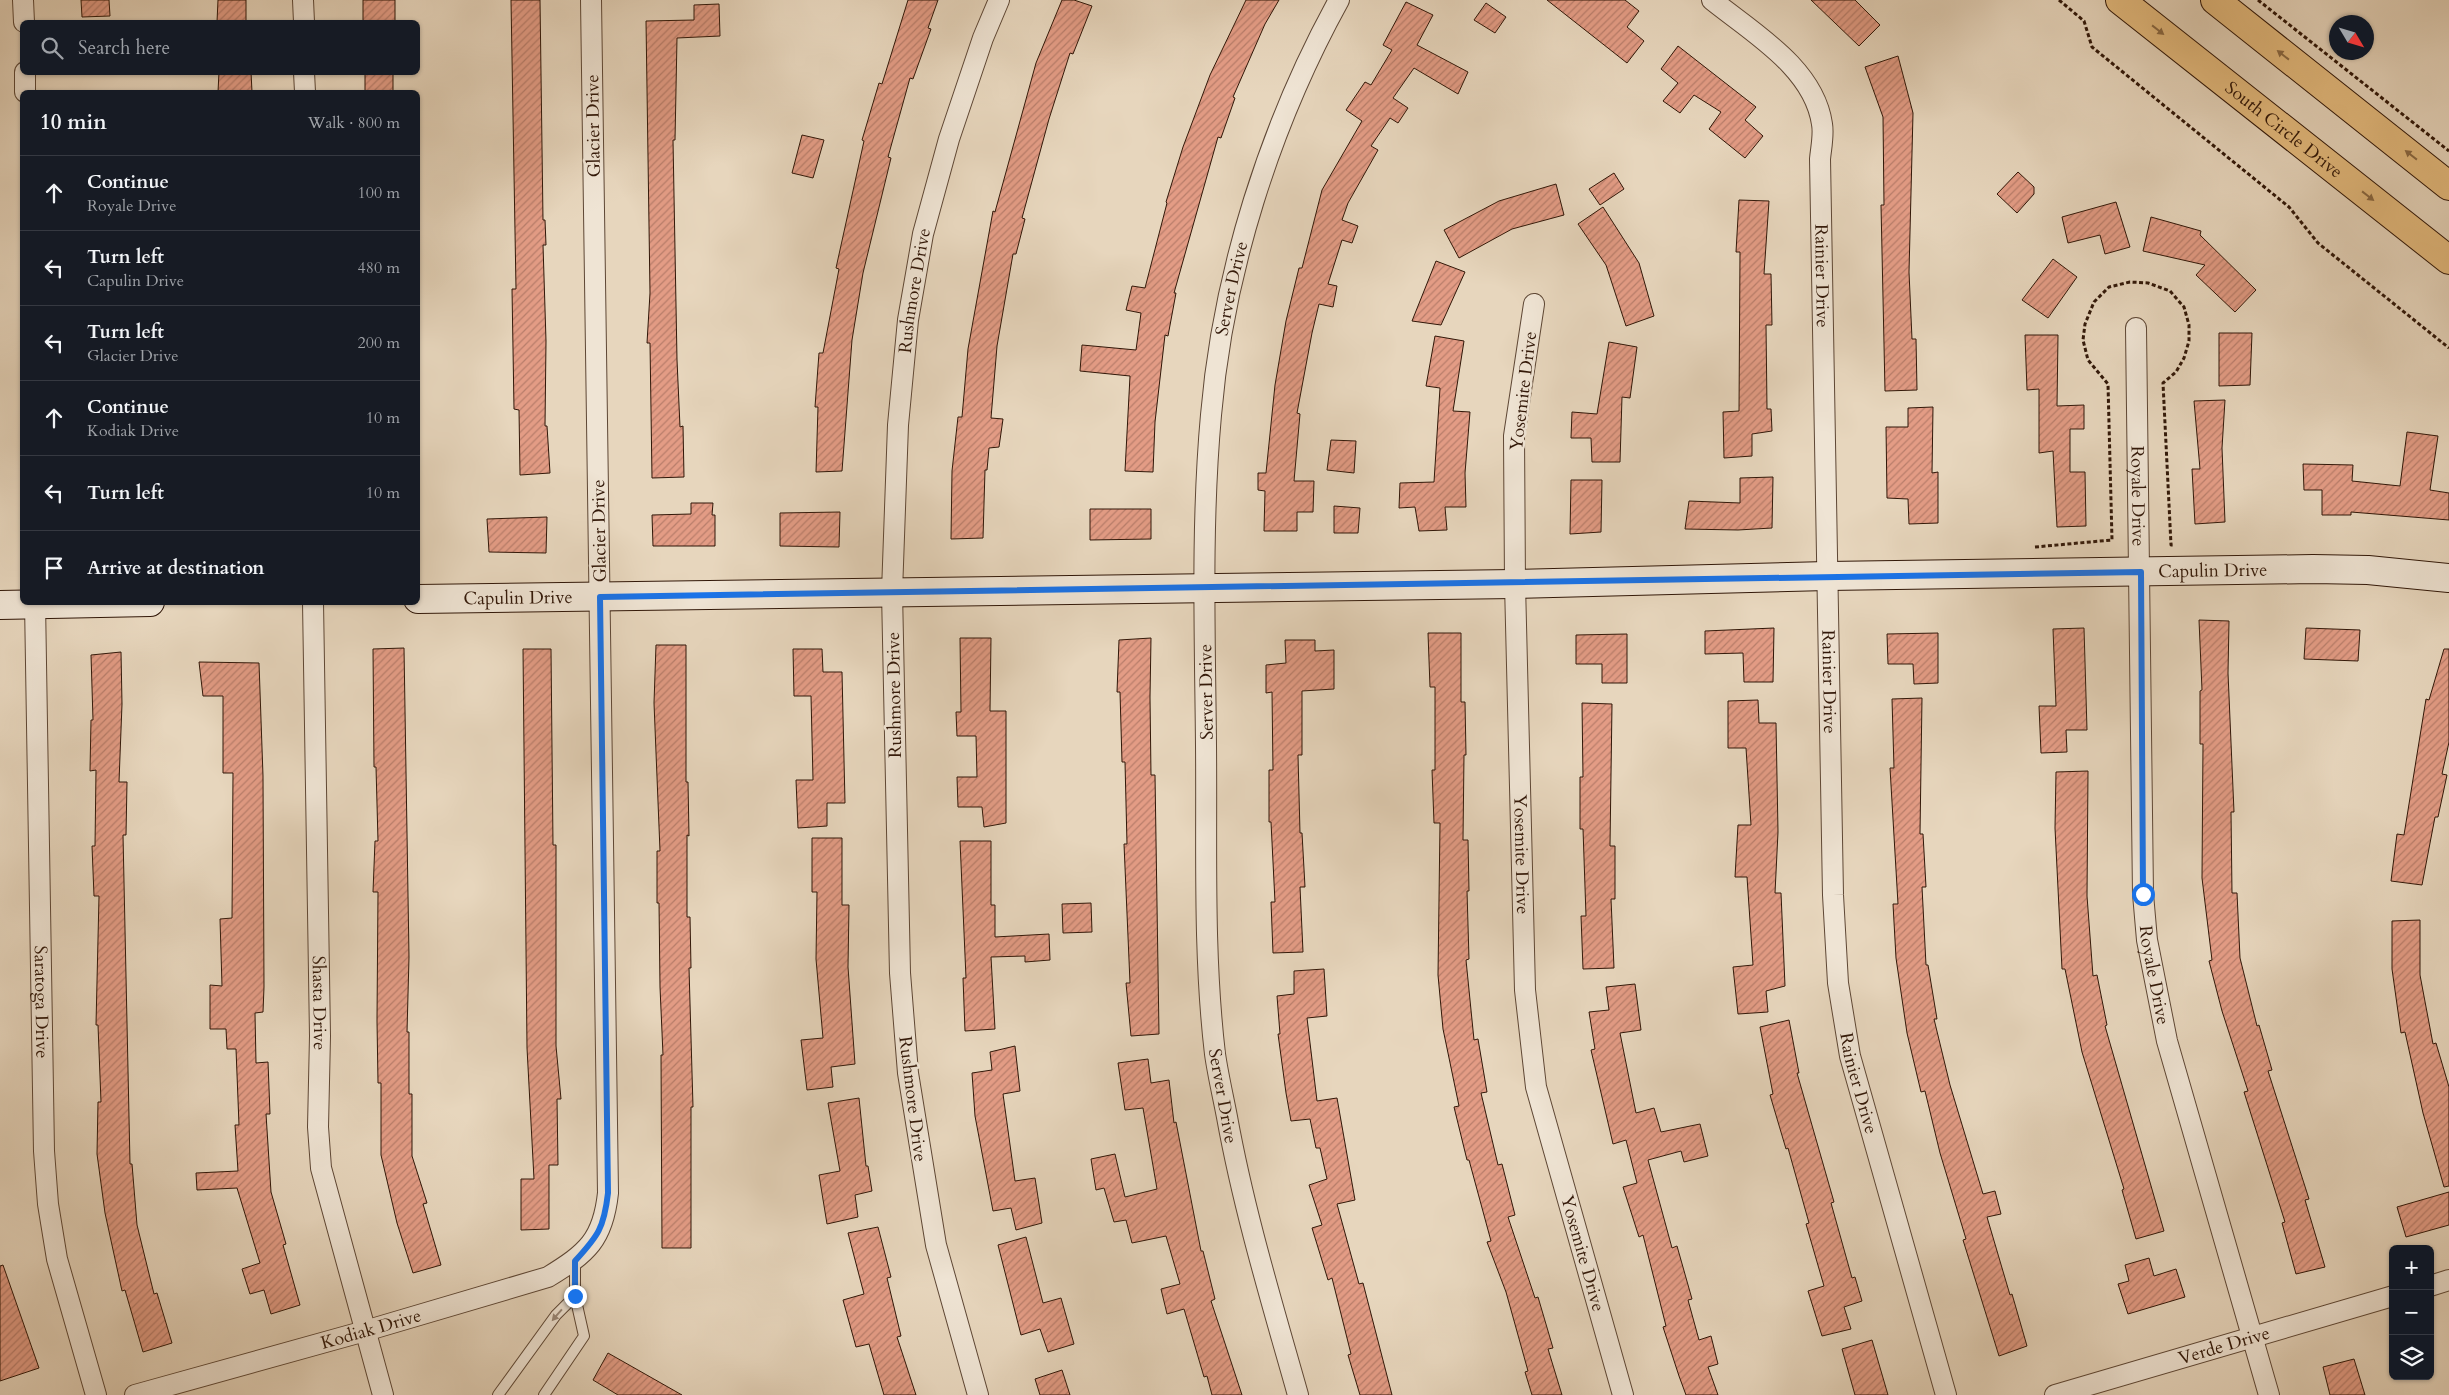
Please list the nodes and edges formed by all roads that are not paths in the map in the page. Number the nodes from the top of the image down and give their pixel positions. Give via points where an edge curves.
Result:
1 (23, 0) edge
2 (303, 0) edge
3 (591, 0) edge
4 (999, 0) edge
5 (1339, 0) edge
6 (1712, 0) edge
7 (2120, 0) edge
8 (2215, 0) edge
9 (24, 20) edge
10 (304, 20) edge
11 (25, 75) edge
12 (304, 75) edge
13 (25, 90) edge
14 (305, 90) edge
15 (2449, 186) edge
16 (2449, 260) edge
17 (1534, 304) dead end
18 (2136, 328) dead end
19 (2141, 572) junction
20 (1827, 576) junction
21 (2449, 578) edge
22 (1515, 584) junction
23 (1205, 588) junction
24 (892, 592) junction
25 (600, 597) junction
26 (420, 599) edge
27 (20, 604) edge
28 (0, 605) edge
29 (35, 605) edge
30 (313, 605) edge
31 (595, 1240) joint
32 (575, 1261) junction
33 (2449, 1280) edge
34 (2434, 1285) edge
35 (575, 1296) junction
36 (2389, 1297) edge
37 (365, 1331) junction
38 (2252, 1337) junction
39 (96, 1395) edge
40 (134, 1395) edge
41 (383, 1395) edge
42 (498, 1395) edge
43 (544, 1395) edge
44 (978, 1395) edge
45 (1298, 1395) edge
46 (1623, 1395) edge
47 (1946, 1395) edge
48 (2055, 1395) edge
49 (2269, 1395) edge

1 - 9 street
2 - 10 street
3 - 25 street, Glacier Drive
4 - 24 street, Rushmore Drive via 949,139 923,234 908,320 898,425
5 - 23 street, Server Drive via 1294,90 1271,150 1233,282 1218,353 1211,413
6 - 20 street, Rainier Drive via 1795,68 1814,94 1822,125
7 -> 16 main road, South Circle Drive
15 -> 8 main road
11 - 13 street
12 - 14 street
17 - 22 street, Yosemite Drive via 1514,436
18 - 19 street, Royale Drive
19 - 20 street, Capulin Drive
19 - 21 street, Capulin Drive via 2368,570
19 - 38 street, Royale Drive via 2143,894 2147,940 2167,1041
20 - 22 street, Capulin Drive
20 - 47 street, Rainier Drive via 1832,895 1838,983 1850,1056
22 - 23 street, Capulin Drive
22 - 46 street, Yosemite Drive via 1525,990 1536,1086
23 - 24 street, Capulin Drive
23 - 45 street, Server Drive via 1208,978 1215,1056 1234,1159
24 - 25 street, Capulin Drive
24 - 44 street, Rushmore Drive via 900,973 908,1073 936,1246
25 - 26 street, Capulin Drive
25 - 31 street, Glacier Drive via 608,1193 605,1218
27 - 28 street
29 - 39 street, Saratoga Drive via 45,1169 57,1259
30 - 37 street, Shasta Drive via 320,1036 318,1127 321,1168
31 - 32 street, Kodiak Drive
32 - 35 lane
32 - 37 street, Kodiak Drive via 548,1277
33 - 34 street
35 -> 42 lane via 556,1315
35 - 43 lane via 584,1336
36 - 38 street, Verde Drive
37 - 40 street, Kodiak Drive
37 - 41 street, Shasta Drive
38 - 48 street, Verde Drive
38 - 49 street, Royale Drive

